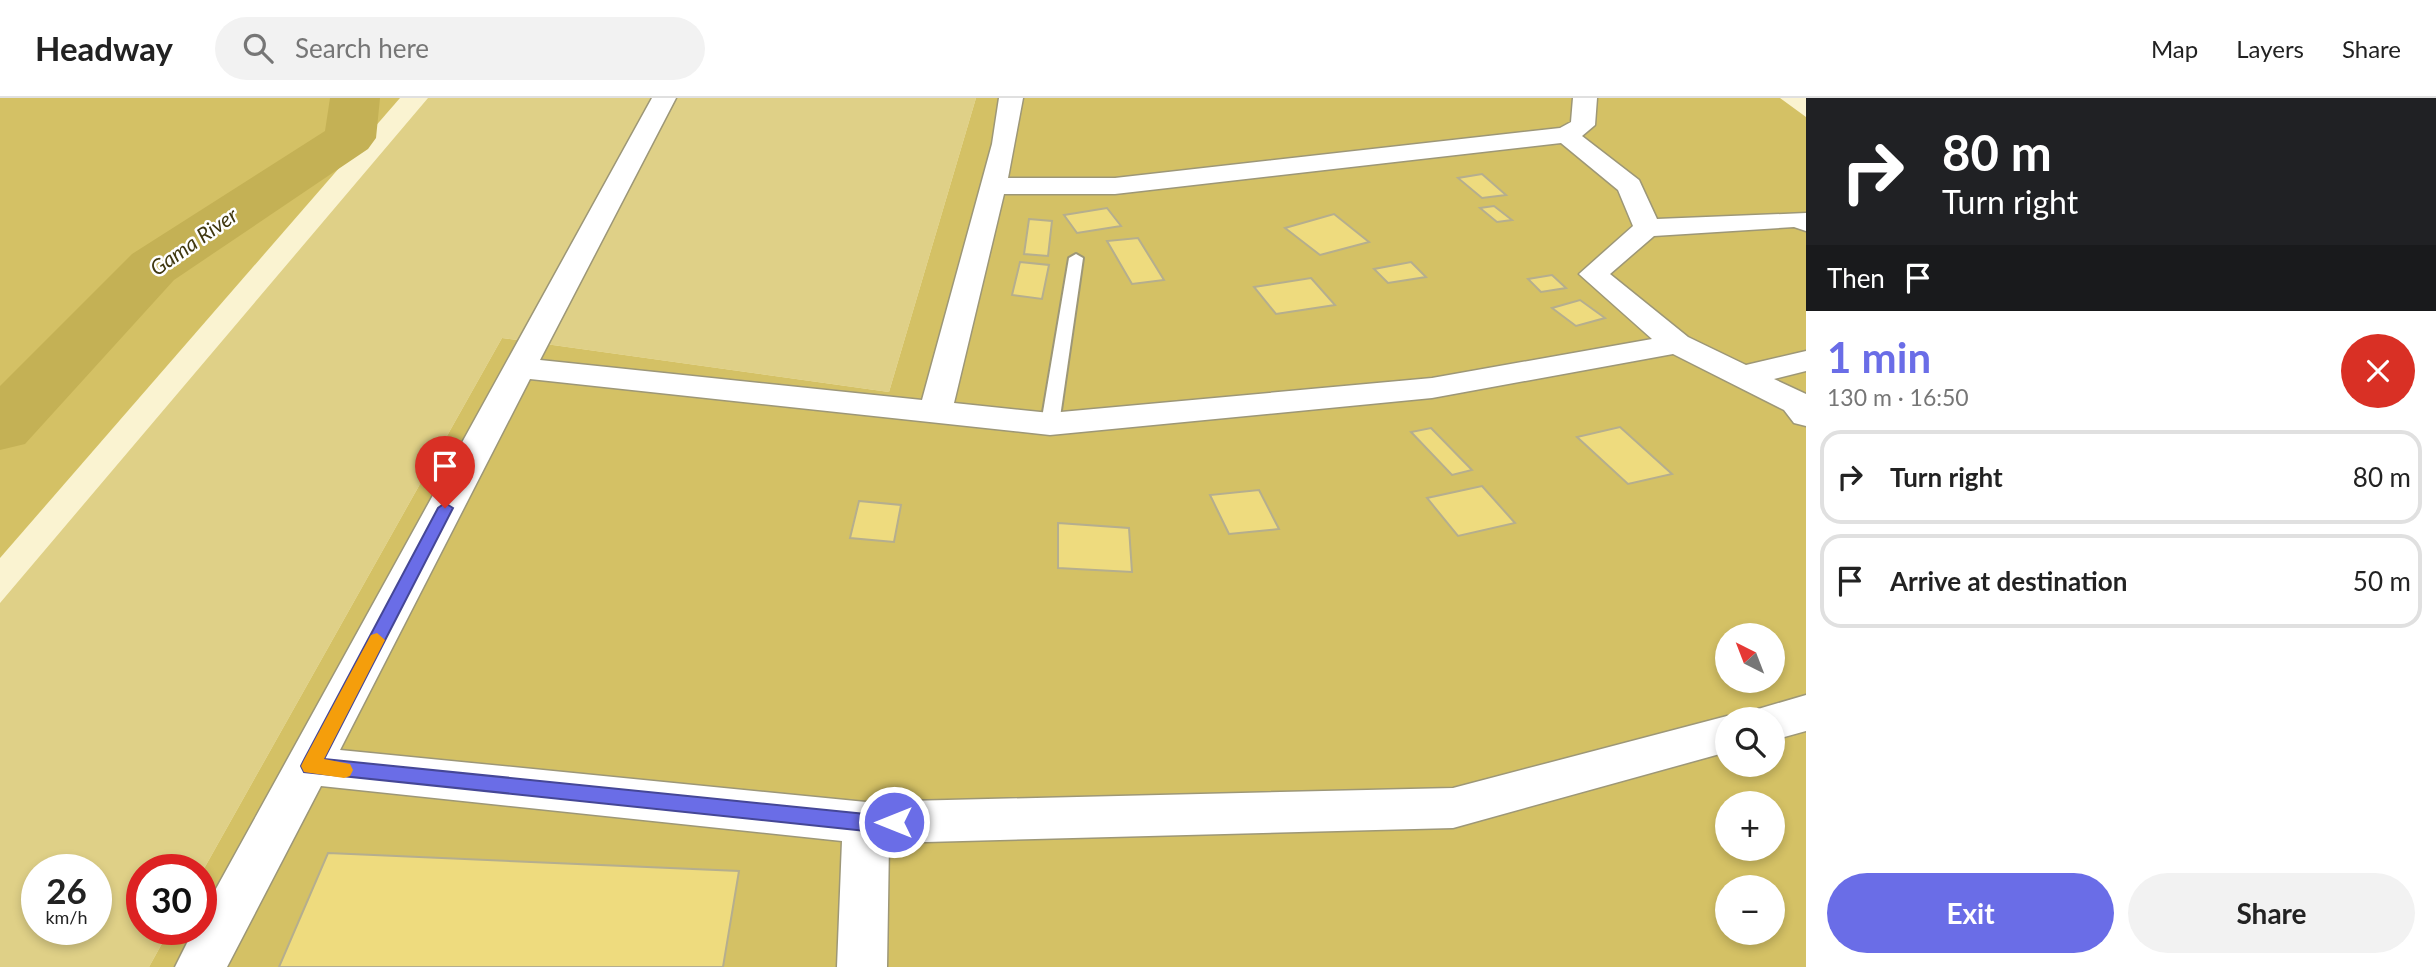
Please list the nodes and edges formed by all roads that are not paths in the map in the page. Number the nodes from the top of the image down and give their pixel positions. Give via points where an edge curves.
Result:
1 (664, 98) edge
2 (1011, 98) edge
3 (1585, 98) edge
4 (1566, 135) junction
5 (994, 186) junction
6 (1806, 223) edge
7 (1647, 228) junction
8 (1076, 258) dead end
9 (1677, 344) junction
10 (1806, 361) edge
11 (519, 368) junction
12 (1743, 376) junction
13 (935, 414) junction
14 (1806, 415) edge
15 (1050, 424) junction
16 (1806, 713) edge
17 (1785, 719) edge
18 (1715, 737) edge
19 (311, 766) junction
20 (866, 822) junction
21 (200, 967) edge
22 (862, 967) edge

1 - 11 street
2 - 5 street
3 - 4 street via 1583,125
4 - 5 street via 1115,186
4 - 7 street via 1630,186
5 - 13 street
6 - 7 street via 1798,219
7 - 9 street via 1593,274
8 - 15 lane
9 - 12 street
9 - 15 street via 1433,388
10 - 12 street
11 - 13 street
11 - 19 street
12 - 14 street via 1796,402
13 - 15 street
16 - 17 street
18 - 20 street via 1453,808
19 - 20 street
19 - 21 street
20 - 22 street

